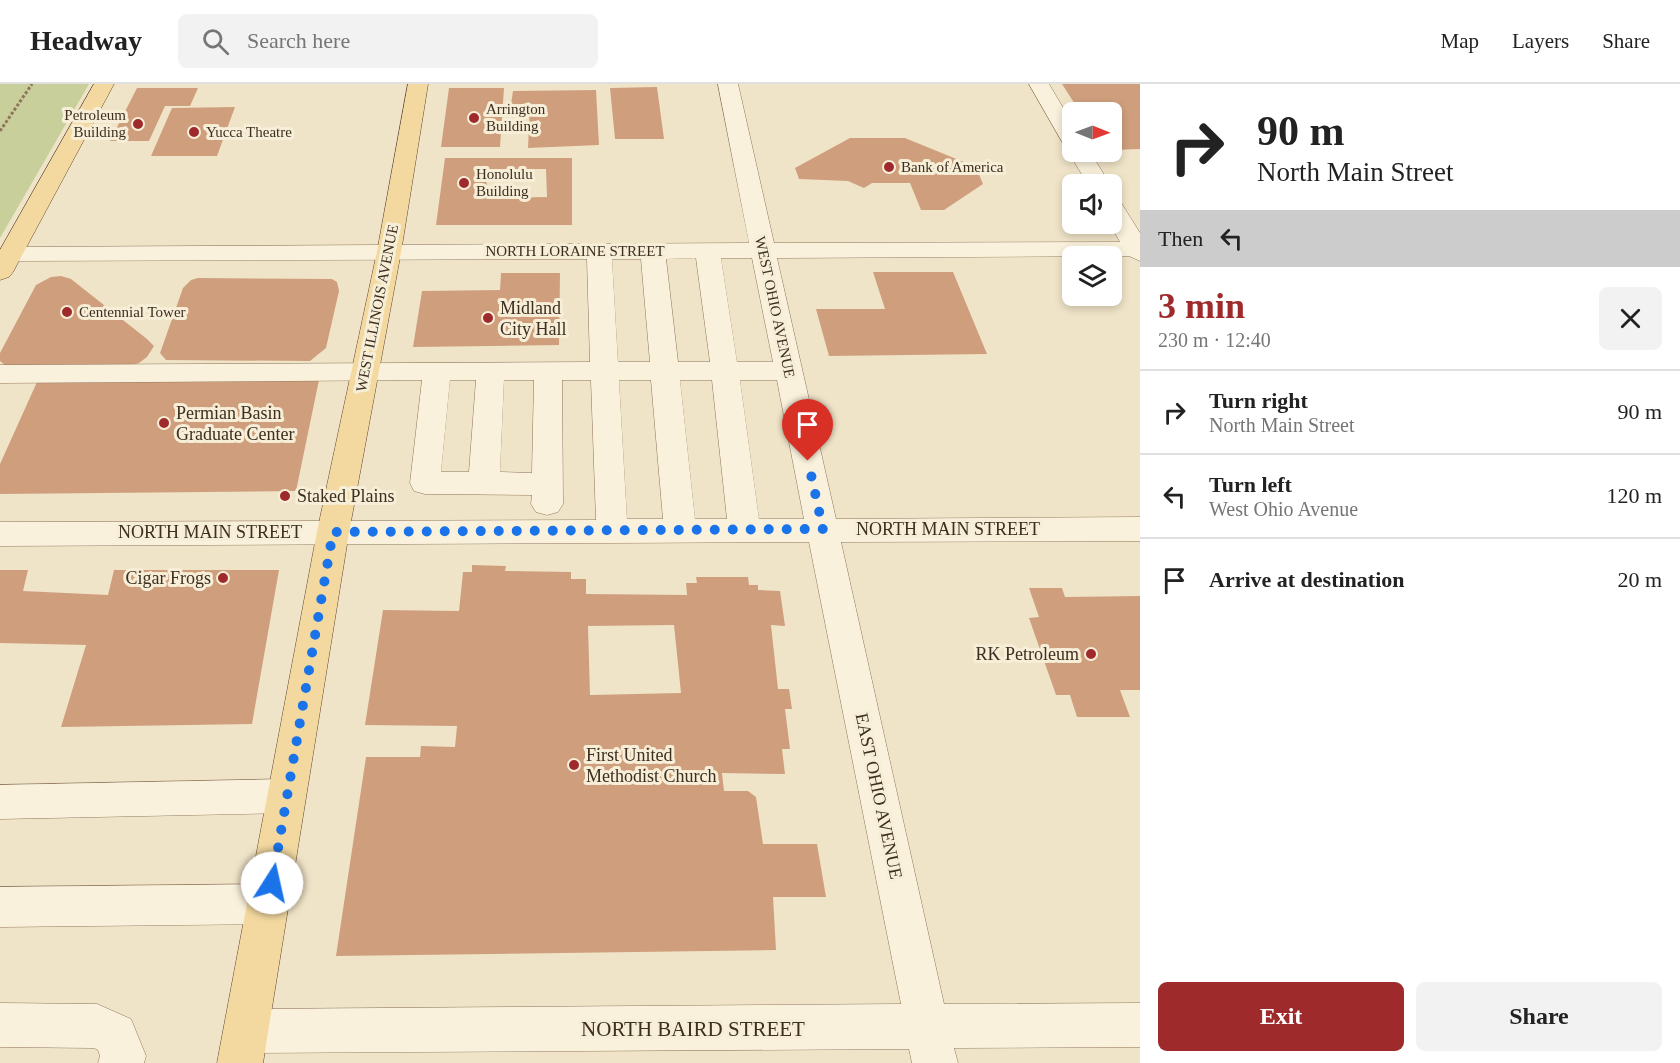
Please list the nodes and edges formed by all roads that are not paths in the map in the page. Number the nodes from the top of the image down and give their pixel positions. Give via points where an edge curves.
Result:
1 (104, 84) edge
2 (418, 84) edge
3 (728, 84) edge
4 (1039, 84) edge
5 (1062, 123) edge
6 (1122, 222) edge
7 (706, 250) junction
8 (763, 250) junction
9 (1139, 250) edge
10 (599, 251) junction
11 (652, 251) junction
12 (388, 252) junction
13 (5, 263) edge
14 (365, 370) junction
15 (436, 371) junction
16 (491, 371) junction
17 (548, 371) junction
18 (604, 371) junction
19 (665, 371) junction
20 (725, 371) junction
21 (789, 371) junction
22 (0, 374) edge
23 (483, 483) junction
24 (548, 484) junction
25 (744, 529) junction
26 (823, 529) junction
27 (1140, 529) edge
28 (547, 530) junction
29 (612, 530) junction
30 (680, 530) junction
31 (333, 532) junction
32 (0, 534) edge
33 (287, 796) junction
34 (0, 802) edge
35 (268, 904) junction
36 (0, 907) edge
37 (0, 1025) edge
38 (1140, 1025) edge
39 (932, 1045) edge
40 (243, 1047) edge
41 (118, 1049) edge

1 - 13 main road
2 - 12 main road, WEST ILLINOIS AVENUE
3 - 8 street, WEST OHIO AVENUE
4 - 5 street
6 - 9 street
7 - 8 street, NORTH LORAINE STREET
7 - 11 street, NORTH LORAINE STREET
7 - 20 street
8 - 9 street, NORTH LORAINE STREET
8 - 21 street, WEST OHIO AVENUE
10 - 11 street, NORTH LORAINE STREET
10 - 12 street, NORTH LORAINE STREET
10 - 18 street
11 - 19 street
12 - 13 street, NORTH LORAINE STREET
12 - 14 main road, WEST ILLINOIS AVENUE
14 - 15 street
14 - 22 street
14 - 31 main road, WEST ILLINOIS AVENUE
15 - 16 street
15 - 23 street via 425,483
16 - 17 street
16 - 23 street
17 - 18 street
17 - 24 street
18 - 19 street
18 - 29 street
19 - 20 street
19 - 30 street
20 - 21 street
20 - 25 street
21 - 26 street, WEST OHIO AVENUE
23 - 24 street
24 - 28 street
25 - 26 street, NORTH MAIN STREET
25 - 30 street, NORTH MAIN STREET
26 - 27 street, NORTH MAIN STREET
26 - 39 street, EAST OHIO AVENUE
28 - 29 street, NORTH MAIN STREET
28 - 31 street, NORTH MAIN STREET
29 - 30 street, NORTH MAIN STREET
31 - 32 street, NORTH MAIN STREET
31 - 33 main road, WEST ILLINOIS AVENUE
33 - 34 street
33 - 35 main road, WEST ILLINOIS AVENUE
35 - 36 street
35 - 40 main road, WEST ILLINOIS AVENUE
37 - 41 street via 97,1026
38 - 39 street, NORTH BAIRD STREET
39 - 40 street, NORTH BAIRD STREET

